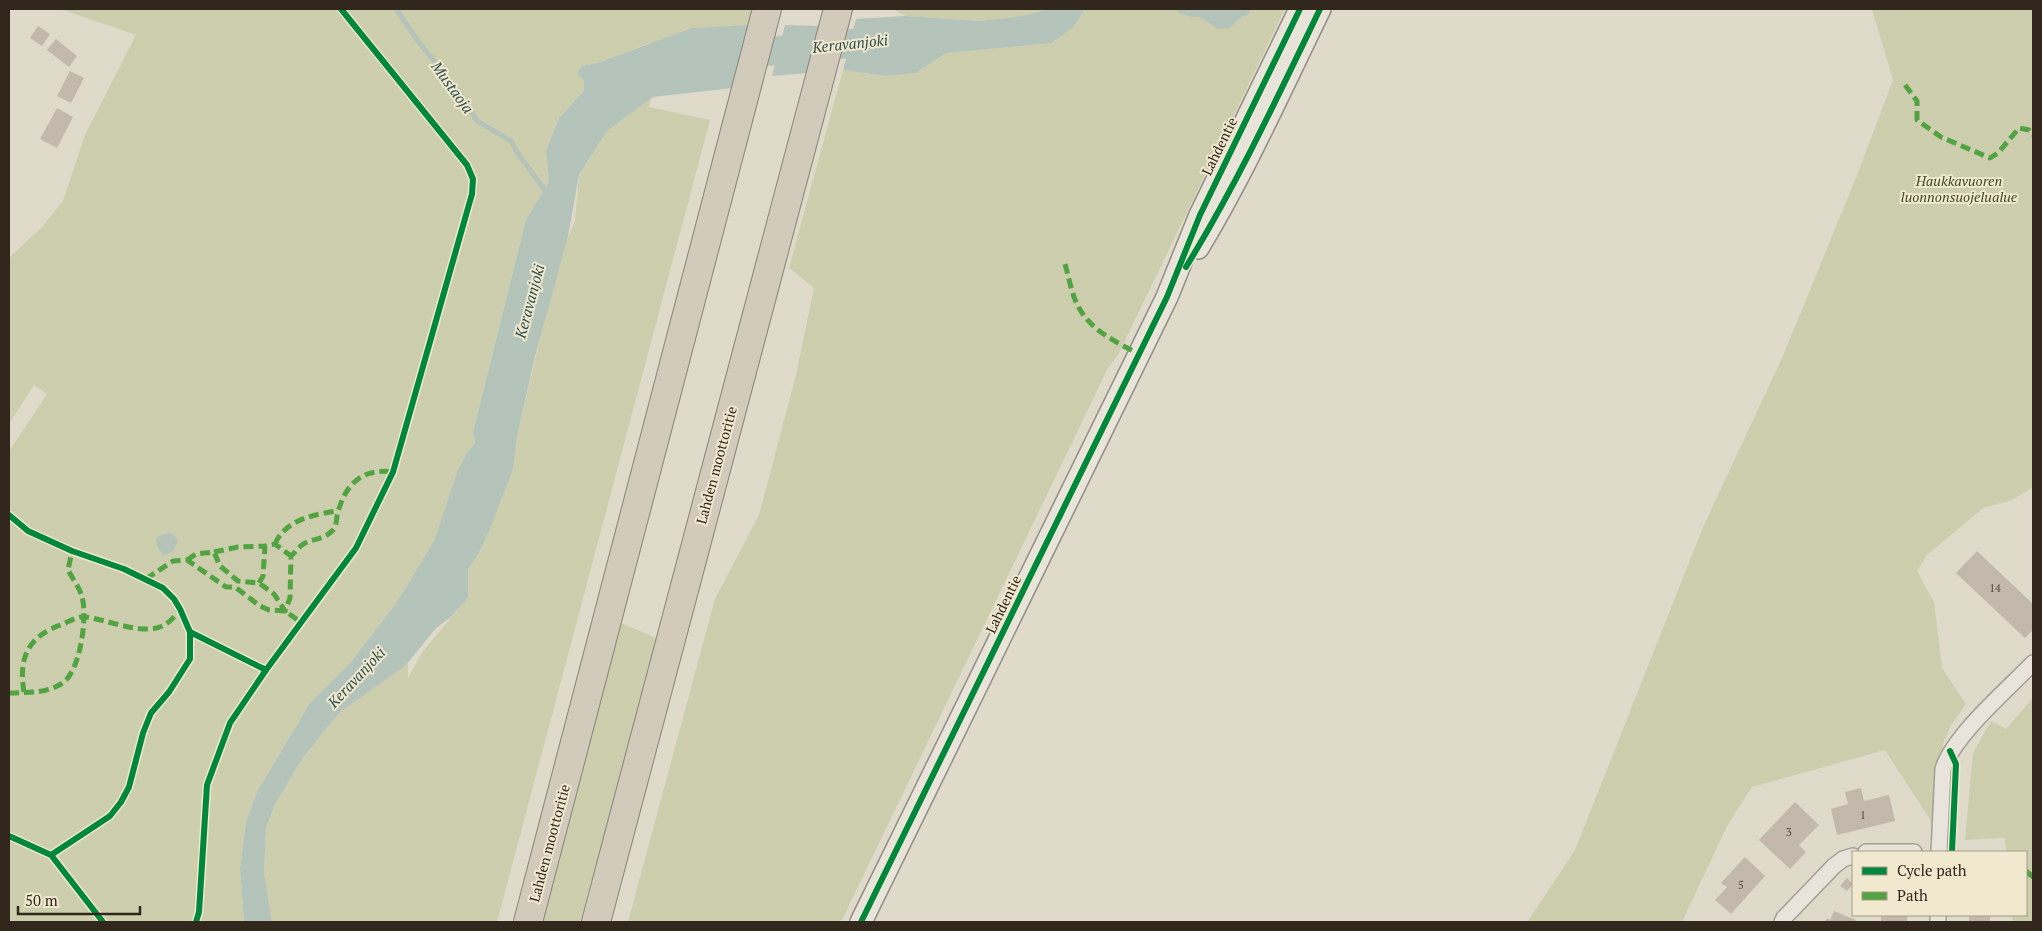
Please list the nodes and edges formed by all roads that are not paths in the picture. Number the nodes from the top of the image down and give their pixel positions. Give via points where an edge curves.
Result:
1 (767, 9) edge
2 (838, 9) edge
3 (1300, 9) edge
4 (1320, 9) edge
5 (1277, 76) junction
6 (2033, 663) edge
7 (1939, 851) edge
8 (1852, 856) edge
9 (528, 922) edge
10 (596, 922) edge
11 (861, 922) edge
12 (1782, 922) edge

1 - 9 highway, Lahden moottoritie
2 - 10 highway, Lahden moottoritie
3 - 5 main road, Lahdentie
4 - 5 main road, Lahdentie
5 - 11 main road, Lahdentie via 1213,223 1167,297
6 - 7 street via 1964,734 1946,760
8 - 12 street via 1834,866

